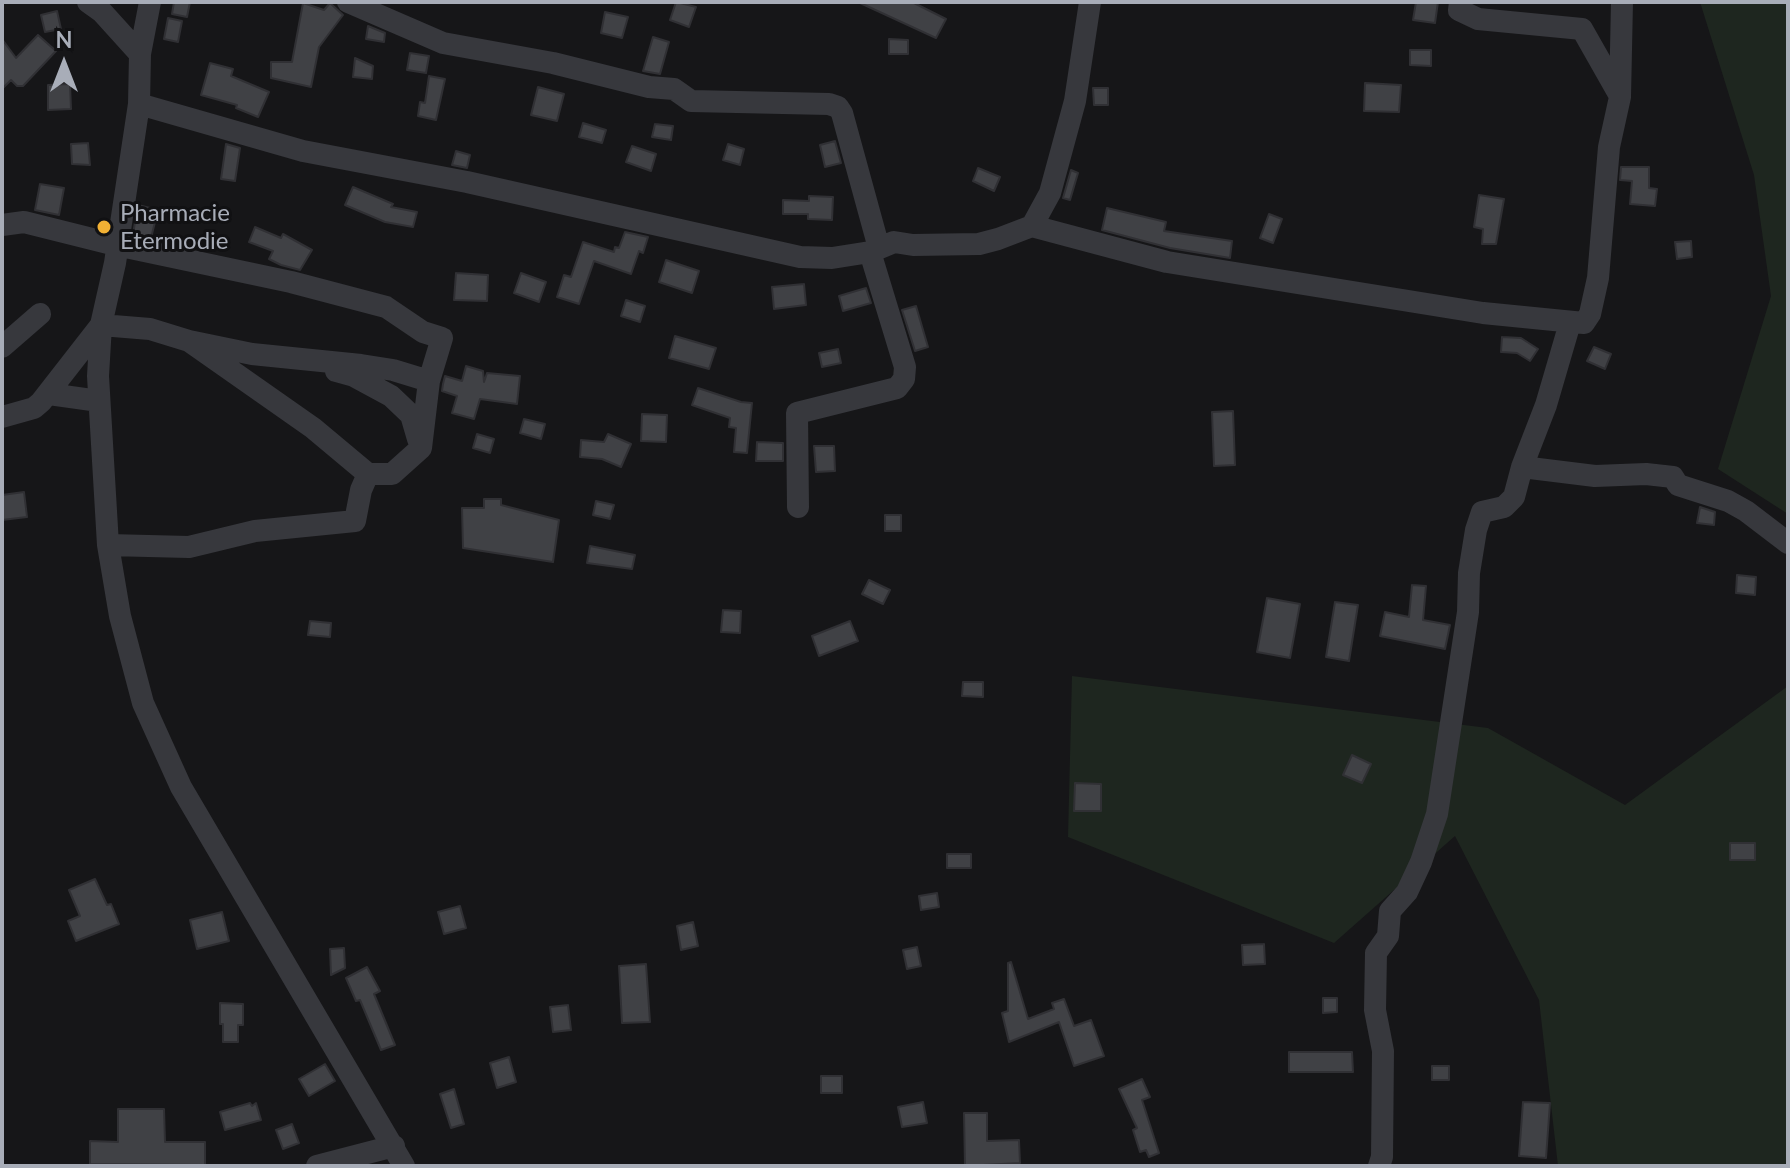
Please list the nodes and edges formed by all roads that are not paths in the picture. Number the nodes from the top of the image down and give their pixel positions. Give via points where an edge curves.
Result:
1 (88, 2) edge
2 (150, 2) edge
3 (348, 2) edge
4 (1090, 2) edge
5 (1460, 2) edge
6 (1622, 2) edge
7 (1582, 29) junction
8 (1622, 41) junction
9 (140, 54) junction
10 (1620, 97) junction
11 (139, 104) junction
12 (2, 225) edge
13 (1032, 226) junction
14 (116, 245) junction
15 (874, 250) junction
16 (40, 314) dead end
17 (1570, 323) junction
18 (101, 325) junction
19 (189, 341) junction
20 (2, 347) edge
21 (297, 359) junction
22 (429, 381) junction
23 (49, 394) junction
24 (99, 401) junction
25 (2, 417) edge
26 (421, 448) junction
27 (1522, 467) junction
28 (368, 474) junction
29 (798, 507) dead end
30 (1788, 543) edge
31 (108, 545) junction
32 (399, 1156) edge
33 (317, 1166) edge
34 (1379, 1166) edge

1 - 9 street
2 - 9 street
3 - 15 street via 443,43 674,89 691,101 838,107
4 - 13 street via 1058,172
5 - 7 street via 1459,10 1478,19
6 - 8 street
7 - 8 street
7 - 10 street
8 - 10 street
9 - 11 street
10 - 17 street via 1609,147 1598,278 1590,314 1584,323
11 - 14 street
11 - 15 street via 303,151 467,182 776,253 832,258
12 - 14 street via 24,222
13 - 15 street via 988,242 894,242
13 - 17 street via 1167,262
14 - 18 street
14 - 22 street via 386,307 442,338
15 - 29 street via 904,379 897,388 797,413
16 - 20 street
17 - 27 street
18 - 19 street via 150,329
18 - 23 street
18 - 24 street
19 - 21 street
19 - 28 street via 313,428
21 - 22 street via 393,370
21 - 26 street via 354,376 391,396 411,415
22 - 26 street
23 - 24 street
23 - 25 street via 34,408
24 - 31 street
26 - 28 street via 392,474
27 - 30 street via 1595,476 1673,477 1678,485 1737,506
27 - 34 street via 1514,497 1504,507 1482,512 1476,530 1437,814 1421,862 1407,892 1390,911 1388,936 1376,953 1375,1010 1383,1051
28 - 31 street via 355,521 255,531 189,547
31 - 32 street via 143,703 181,787
32 - 33 street

